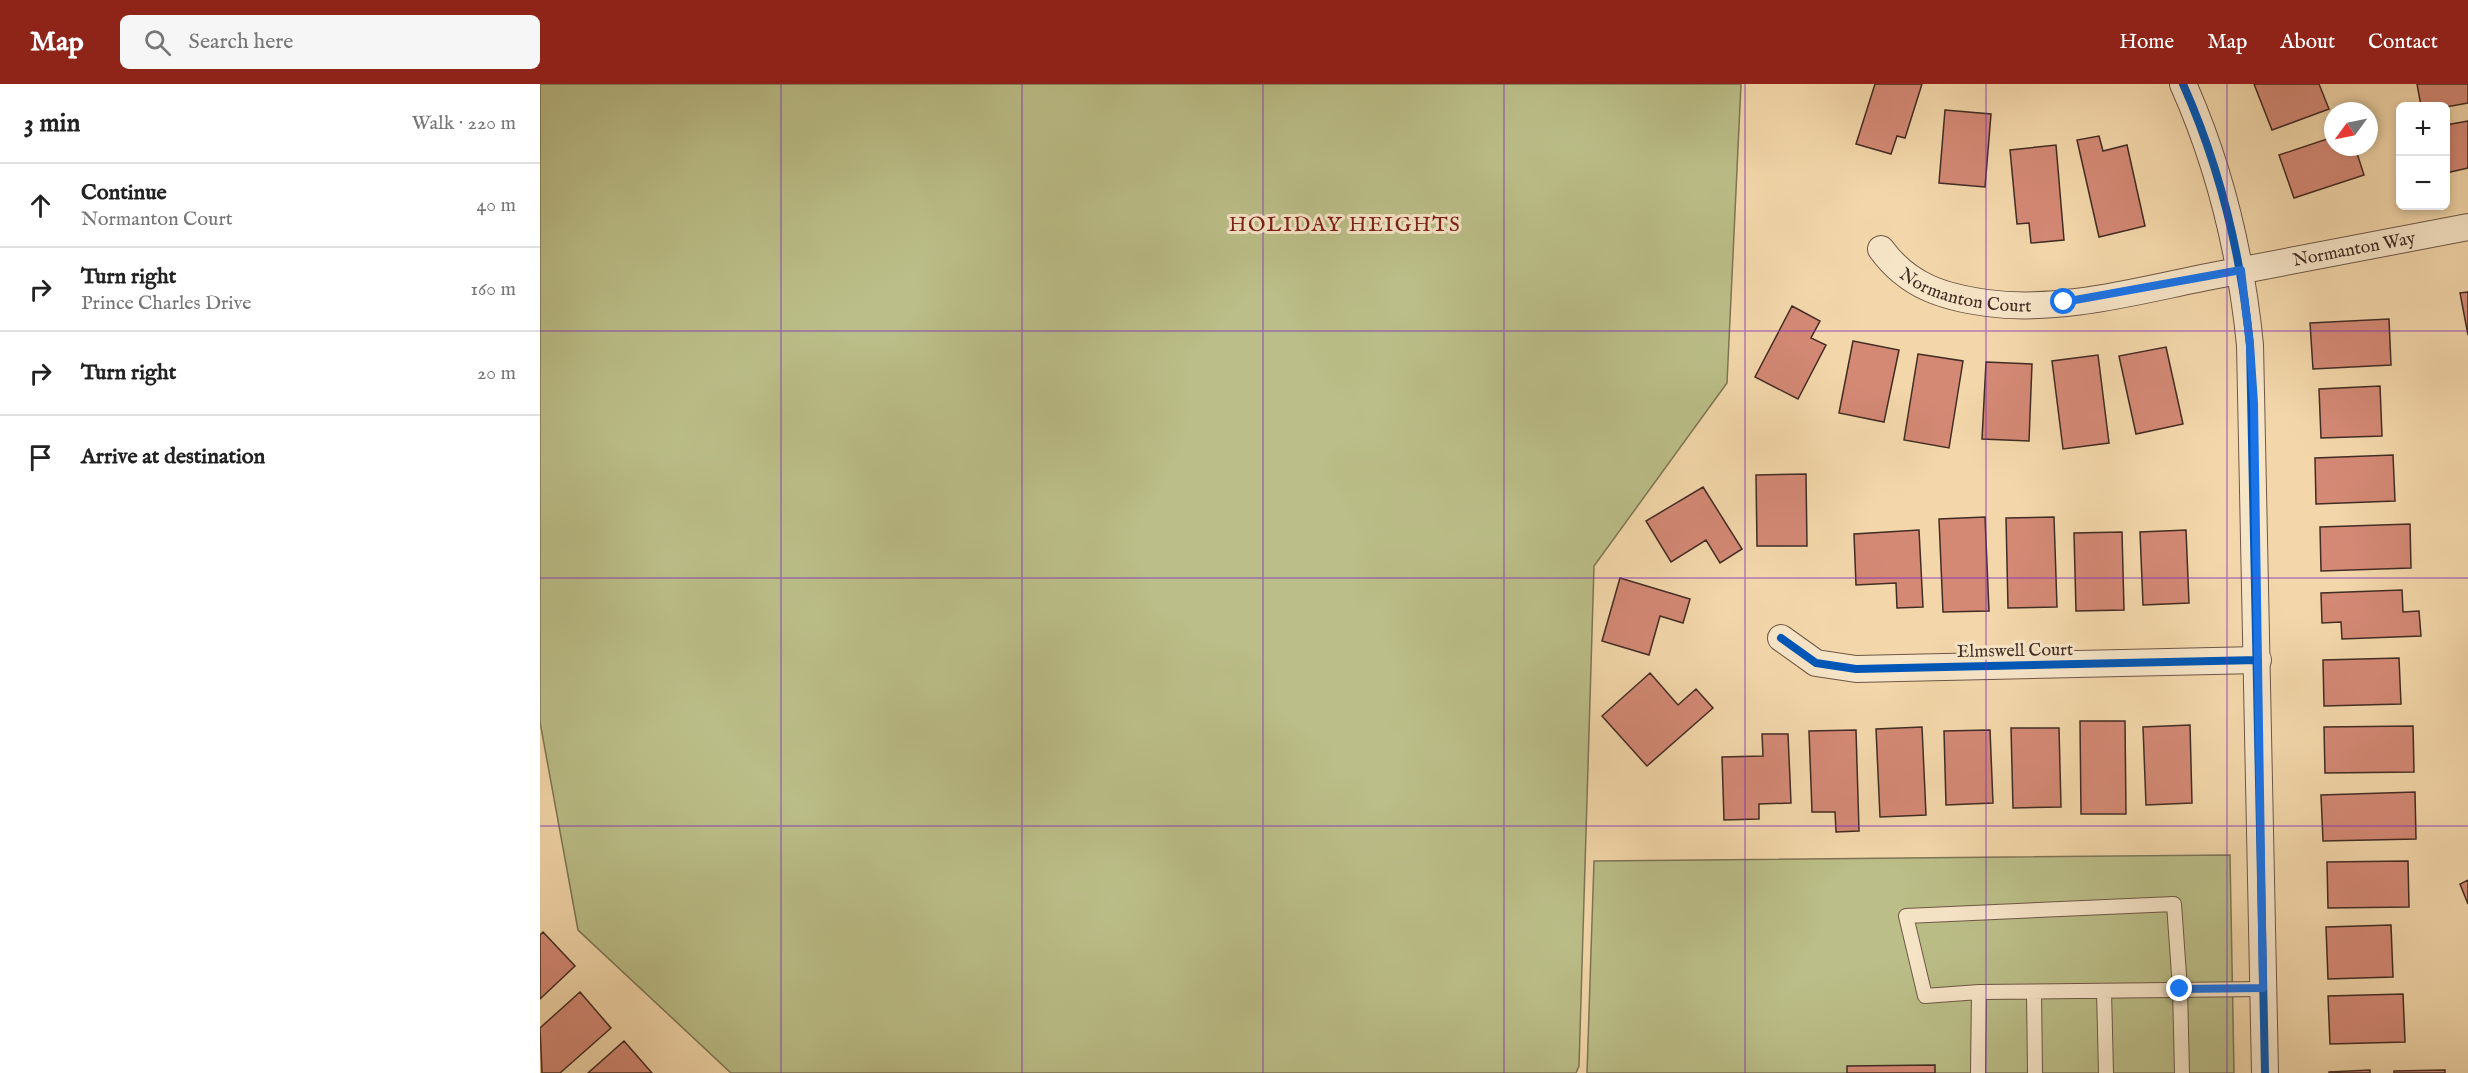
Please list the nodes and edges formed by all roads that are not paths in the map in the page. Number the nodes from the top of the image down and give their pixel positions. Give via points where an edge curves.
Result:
1 (2183, 84) edge
2 (2468, 227) edge
3 (1881, 249) dead end
4 (2241, 270) junction
5 (1781, 638) dead end
6 (2258, 660) junction
7 (2263, 988) junction
8 (2180, 989) junction
9 (2104, 990) junction
10 (2034, 992) junction
11 (1979, 993) junction
12 (1978, 1073) edge
13 (2035, 1073) edge
14 (2106, 1073) edge
15 (2181, 1073) edge
16 (2265, 1073) edge

1 - 4 street via 2217,174
2 - 4 street, Normanton Way
3 - 4 street, Normanton Court via 1908,279 1929,289 1987,303 2064,302
4 - 6 street via 2253,393
5 - 6 street, Elmswell Court via 1816,663 1836,668
6 - 7 street
7 - 8 lane
7 - 16 street
8 - 9 lane
8 - 11 lane via 2174,904 1906,916 1925,996
8 - 15 lane
9 - 10 lane
9 - 14 lane
10 - 11 lane
10 - 13 lane
11 - 12 lane

